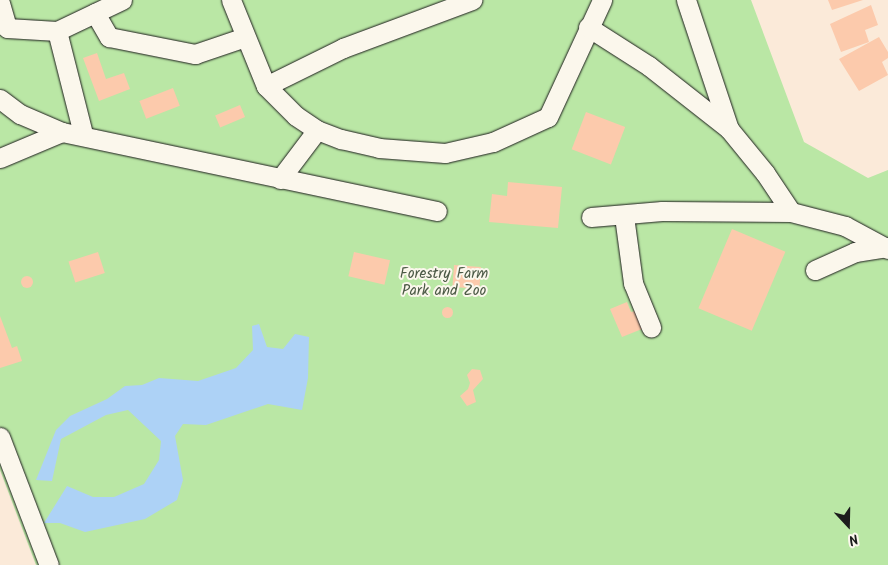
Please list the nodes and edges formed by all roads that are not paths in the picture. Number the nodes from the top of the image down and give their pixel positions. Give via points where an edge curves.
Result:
1 (122, 0) edge
2 (231, 0) edge
3 (472, 0) edge
4 (602, 0) edge
5 (686, 0) edge
6 (0, 2) edge
7 (95, 13) junction
8 (588, 27) junction
9 (57, 31) junction
10 (4, 32) edge
11 (245, 37) junction
12 (266, 86) junction
13 (0, 99) edge
14 (729, 129) junction
15 (317, 130) junction
16 (62, 132) junction
17 (83, 134) junction
18 (0, 158) edge
19 (280, 179) junction
20 (437, 211) dead end
21 (791, 212) junction
22 (624, 216) junction
23 (591, 217) dead end
24 (888, 248) edge
25 (815, 270) dead end
26 (651, 327) dead end
27 (0, 437) edge
28 (49, 565) edge

1 - 7 street
2 - 11 street
3 - 12 street via 343,48
4 - 8 street
5 - 14 street
6 - 10 street
7 - 9 street
7 - 11 street via 109,37 195,54
8 - 14 street via 648,66
8 - 15 street via 548,116 493,142 456,152 420,153 341,140
9 - 10 street
9 - 17 street
11 - 12 street
12 - 15 street via 283,106
13 - 16 street via 20,114
14 - 21 street via 765,172
15 - 19 street
16 - 17 street
16 - 18 street
17 - 19 street
19 - 20 street
21 - 22 street via 662,211
21 - 24 street via 845,226
22 - 23 street
22 - 26 street via 633,283
24 - 25 street via 855,252
27 - 28 street

